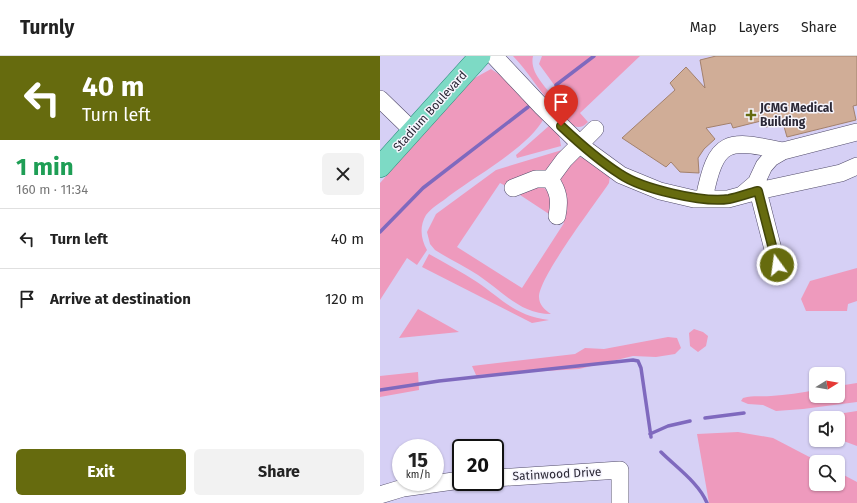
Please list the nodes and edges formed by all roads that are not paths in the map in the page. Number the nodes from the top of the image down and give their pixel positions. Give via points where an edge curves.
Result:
1 (480, 56) edge
2 (494, 56) edge
3 (380, 99) edge
4 (595, 129) dead end
5 (412, 130) junction
6 (857, 132) edge
7 (580, 144) junction
8 (784, 151) junction
9 (857, 166) edge
10 (380, 167) edge
11 (550, 179) junction
12 (513, 188) dead end
13 (758, 191) junction
14 (742, 195) junction
15 (704, 199) junction
16 (557, 216) dead end
17 (777, 265) dead end
18 (504, 477) edge
19 (452, 482) edge
20 (380, 495) edge
21 (403, 496) edge
22 (620, 503) edge

1 - 5 main road, Stadium Boulevard
2 - 7 street
3 - 5 street
4 - 7 street
5 - 10 main road, Stadium Boulevard
6 - 8 street
7 - 11 street
7 - 15 street via 621,176 660,191
8 - 14 street via 771,158 756,183
8 - 15 street via 746,144 728,146 713,163
9 - 13 street via 841,173
11 - 12 street via 536,179
11 - 16 street via 557,189 560,200
13 - 14 street
13 - 17 street
14 - 15 street via 728,199
18 - 22 street, Satinwood Drive via 620,470
19 - 21 street
20 - 21 street

